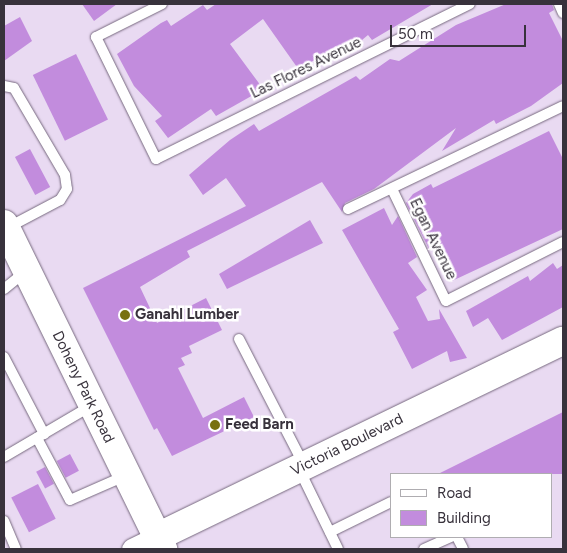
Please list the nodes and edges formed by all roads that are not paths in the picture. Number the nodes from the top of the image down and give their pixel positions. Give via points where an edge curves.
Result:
1 (162, 4) edge
2 (470, 4) edge
3 (558, 4) edge
4 (563, 13) edge
5 (4, 86) edge
6 (563, 106) edge
7 (392, 190) junction
8 (348, 209) dead end
9 (5, 226) edge
10 (563, 242) edge
11 (26, 271) junction
12 (4, 289) edge
13 (239, 338) dead end
14 (563, 341) edge
15 (4, 357) edge
16 (92, 406) junction
17 (40, 436) junction
18 (4, 458) edge
19 (302, 467) junction
20 (127, 475) junction
21 (390, 502) edge
22 (4, 521) edge
23 (330, 532) junction
24 (449, 538) edge
25 (160, 543) edge
26 (335, 548) edge
27 (16, 549) edge
28 (132, 549) edge
29 (424, 549) edge

1 - 2 lane, Las Flores Avenue via 96,37 156,160
3 - 4 lane
5 - 9 lane via 14,88 65,176 66,189 60,200
6 - 7 lane
7 - 8 lane
7 - 10 lane, Egan Avenue via 446,301
9 - 11 street, Doheny Park Road
11 - 12 lane
11 - 16 street, Doheny Park Road
13 - 19 lane
14 - 19 street, Victoria Boulevard
15 - 17 lane
16 - 17 lane
16 - 20 street, Doheny Park Road
17 - 18 lane
17 - 20 lane via 70,500
19 - 23 lane
19 - 25 street, Victoria Boulevard
20 - 25 street, Doheny Park Road
21 - 23 lane
22 - 27 lane
23 - 26 lane
24 - 29 lane
25 - 28 street, Victoria Boulevard

